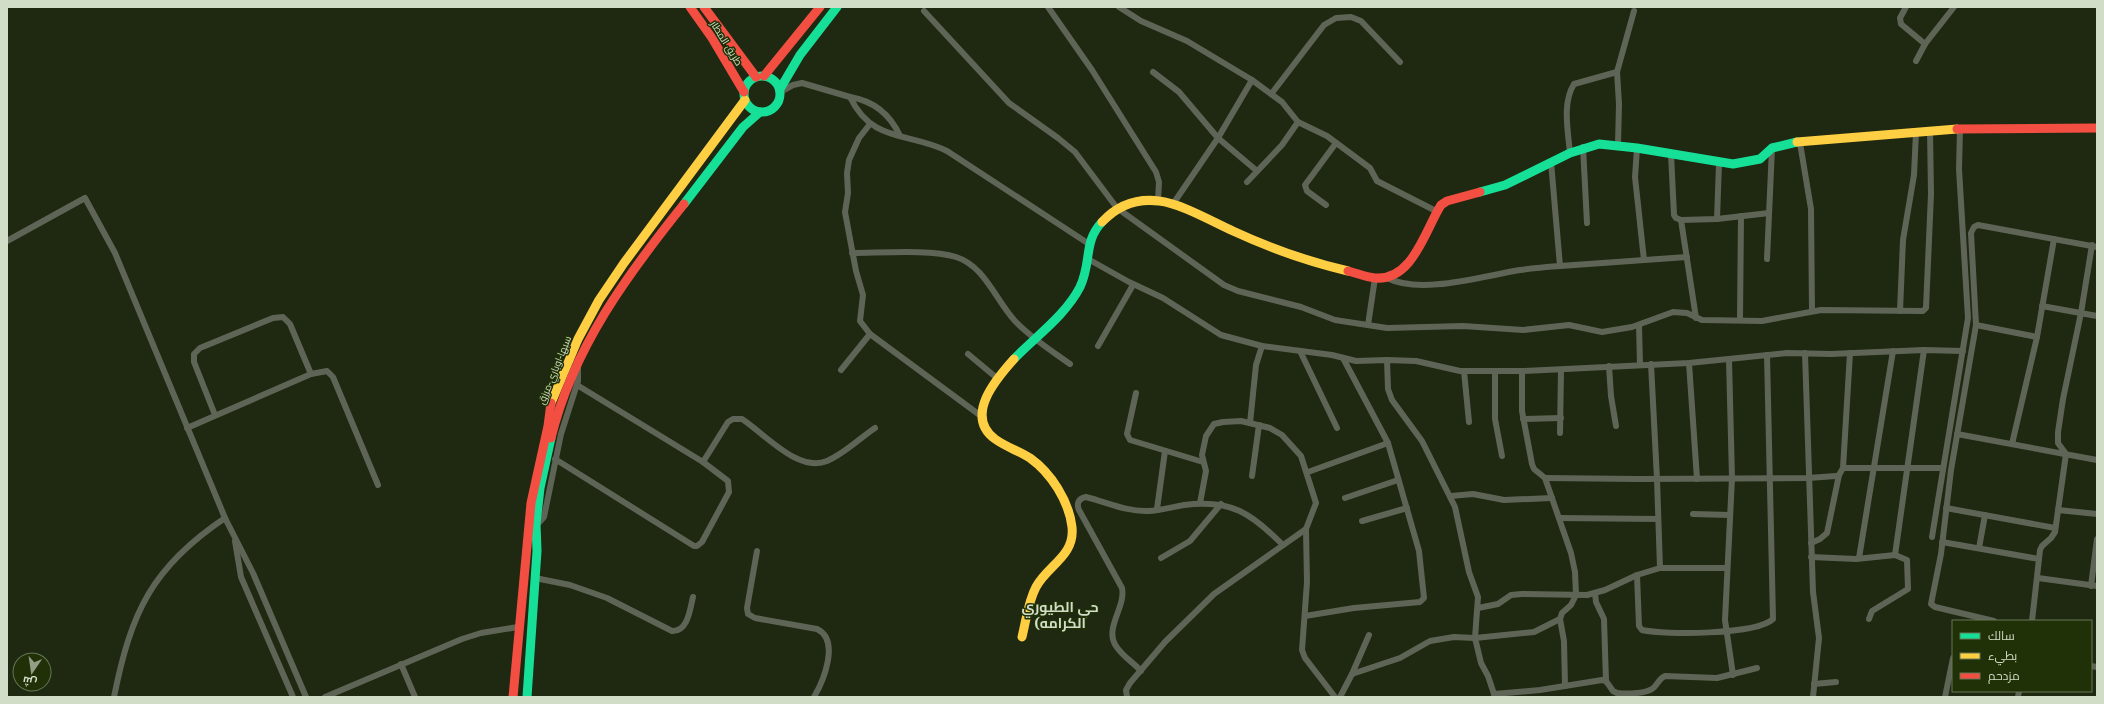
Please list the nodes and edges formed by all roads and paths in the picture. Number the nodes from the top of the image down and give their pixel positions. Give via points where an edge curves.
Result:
1 (690, 7) edge
2 (704, 7) edge
3 (820, 7) edge
4 (837, 7) edge
5 (1048, 7) edge
6 (1119, 7) edge
7 (1906, 7) edge
8 (1954, 7) edge
9 (924, 11) dead end
10 (1634, 11) dead end
11 (1925, 44) junction
12 (1916, 61) dead end
13 (1400, 62) dead end
14 (1153, 72) dead end
15 (1617, 72) junction
16 (760, 76) junction
17 (1252, 80) junction
18 (780, 90) junction
19 (1272, 93) junction
20 (745, 96) junction
21 (850, 97) junction
22 (760, 112) junction
23 (1298, 122) junction
24 (870, 124) junction
25 (2097, 128) edge
26 (1960, 129) junction
27 (1930, 130) junction
28 (1916, 132) junction
29 (900, 136) junction
30 (1218, 138) junction
31 (1336, 143) junction
32 (1800, 143) junction
33 (1618, 145) junction
34 (1583, 147) junction
35 (1637, 148) junction
36 (1772, 148) junction
37 (1570, 153) junction
38 (1671, 154) junction
39 (1551, 162) junction
40 (1719, 163) junction
41 (1257, 171) junction
42 (1247, 182) dead end
43 (1158, 200) junction
44 (1173, 204) junction
45 (1326, 205) dead end
46 (1117, 208) junction
47 (1436, 211) junction
48 (1769, 213) junction
49 (1741, 216) junction
50 (1716, 219) junction
51 (1681, 220) junction
52 (1587, 224) dead end
53 (2054, 239) junction
54 (7, 241) edge
55 (1089, 244) junction
56 (2094, 246) edge
57 (852, 253) junction
58 (1687, 257) junction
59 (1088, 259) junction
60 (1644, 260) junction
61 (1767, 260) dead end
62 (1560, 266) junction
63 (1375, 278) junction
64 (1387, 278) junction
65 (1133, 284) junction
66 (2042, 306) junction
67 (1812, 311) junction
68 (1900, 311) junction
69 (2081, 313) junction
70 (2097, 316) edge
71 (1696, 318) junction
72 (1740, 319) junction
73 (1639, 325) junction
74 (1976, 325) junction
75 (1368, 326) junction
76 (870, 334) junction
77 (2037, 337) junction
78 (1036, 338) junction
79 (1098, 346) dead end
80 (1262, 346) junction
81 (1924, 350) junction
82 (1300, 351) junction
83 (1893, 351) junction
84 (1963, 351) junction
85 (1805, 353) junction
86 (1850, 353) junction
87 (968, 354) dead end
88 (1767, 355) junction
89 (1342, 358) junction
90 (1387, 360) junction
91 (1729, 360) junction
92 (1689, 363) junction
93 (578, 364) junction
94 (1070, 364) dead end
95 (1651, 364) junction
96 (1640, 365) junction
97 (1609, 366) junction
98 (841, 370) dead end
99 (1561, 370) junction
100 (1464, 371) junction
101 (1495, 371) junction
102 (1522, 371) junction
103 (311, 374) junction
104 (998, 379) junction
105 (577, 385) junction
106 (1136, 393) dead end
107 (215, 415) junction
108 (982, 416) junction
109 (1561, 418) junction
110 (1523, 419) junction
111 (1469, 422) dead end
112 (1250, 423) junction
113 (1260, 425) junction
114 (1616, 426) dead end
115 (187, 428) junction
116 (874, 428) dead end
117 (1337, 428) dead end
118 (1560, 433) dead end
119 (1957, 434) junction
120 (1388, 443) junction
121 (2012, 444) junction
122 (1165, 452) junction
123 (2066, 454) junction
124 (1502, 456) dead end
125 (555, 460) junction
126 (2097, 460) edge
127 (703, 462) junction
128 (1203, 462) junction
129 (1874, 467) junction
130 (1843, 468) junction
131 (1908, 468) junction
132 (1942, 468) junction
133 (1308, 472) junction
134 (1839, 475) junction
135 (1252, 476) dead end
136 (1545, 478) junction
137 (1732, 478) junction
138 (1770, 478) junction
139 (1808, 478) junction
140 (1658, 479) junction
141 (1697, 479) junction
142 (1398, 480) junction
143 (378, 485) dead end
144 (1451, 496) junction
145 (1345, 498) dead end
146 (1552, 498) junction
147 (1200, 503) junction
148 (1221, 504) junction
149 (1407, 508) junction
150 (1946, 508) junction
151 (1158, 509) junction
152 (2058, 510) junction
153 (1693, 514) dead end
154 (2097, 514) edge
155 (1730, 515) junction
156 (1985, 515) junction
157 (225, 518) junction
158 (1559, 518) junction
159 (1658, 519) junction
160 (1362, 521) dead end
161 (536, 526) junction
162 (2055, 528) junction
163 (1306, 529) junction
164 (1932, 537) dead end
165 (2097, 539) edge
166 (235, 540) junction
167 (1942, 542) junction
168 (1811, 543) junction
169 (1283, 545) junction
170 (1979, 548) junction
171 (757, 552) dead end
172 (1895, 555) junction
173 (1811, 557) junction
174 (1161, 558) dead end
175 (1859, 558) junction
176 (2039, 559) junction
177 (1660, 568) junction
178 (1727, 568) junction
179 (1637, 575) junction
180 (535, 578) junction
181 (2038, 578) junction
182 (2094, 586) edge
183 (1595, 593) junction
184 (1576, 595) junction
185 (693, 597) dead end
186 (265, 602) junction
187 (254, 607) junction
188 (1478, 608) junction
189 (1963, 614) junction
190 (1305, 616) junction
191 (1560, 619) junction
192 (1869, 619) dead end
193 (1961, 620) edge
194 (1990, 620) edge
195 (2032, 620) edge
196 (518, 627) junction
197 (1725, 631) junction
198 (1369, 635) dead end
199 (1022, 637) dead end
200 (1475, 638) junction
201 (291, 663) junction
202 (402, 664) junction
203 (280, 667) junction
204 (1757, 668) dead end
205 (1141, 671) junction
206 (1951, 673) edge
207 (1352, 674) junction
208 (1733, 675) junction
209 (1606, 681) junction
210 (1836, 682) dead end
211 (1814, 684) junction
212 (1565, 686) junction
213 (1625, 695) edge
214 (1495, 696) edge
215 (114, 697) edge
216 (293, 697) edge
217 (306, 697) edge
218 (325, 697) edge
219 (415, 697) edge
220 (513, 697) edge
221 (527, 697) edge
222 (814, 697) edge
223 (1127, 697) edge
224 (1335, 697) edge
225 (1340, 697) edge
226 (1813, 697) edge
227 (1945, 697) edge

1 - 20 main road, طريق المطار via 712,38
2 - 16 main road, طريق المطار via 734,49
3 - 16 main road
4 - 18 main road via 800,55
5 - 43 street via 1092,70 1156,172 1159,182
6 - 17 street via 1140,21 1187,41
7 - 11 street via 1900,18 1901,24
8 - 11 street
9 - 46 street via 1009,104 1075,152
10 - 15 street
11 - 12 street
13 - 19 street via 1361,21 1351,17 1336,18 1324,26
14 - 30 street via 1178,92
15 - 33 street
15 - 37 street via 1574,84 1569,92 1567,102
16 - 18 main road via 772,79
16 - 20 main road via 748,83
17 - 19 street
17 - 30 street
18 - 21 street via 797,84 807,84
18 - 22 main road via 776,105 769,111
19 - 23 street
20 - 22 main road via 751,108
20 - 196 main road, سبها-اوباري-مرزق via 611,282 588,319 567,364 550,408 533,485
21 - 24 street via 858,112
21 - 29 street via 877,106 891,120
22 - 93 main road, سبها-اوباري-مرزق via 743,127 634,269 605,312
23 - 31 street
23 - 41 street via 1282,145
24 - 29 street
24 - 57 street via 856,143 847,168 848,193 845,212
25 - 26 main road
26 - 27 main road
26 - 84 street via 1959,169 1968,308
27 - 28 main road
27 - 68 street via 1931,194 1927,302 1923,311
28 - 32 main road
28 - 68 street via 1914,175 1903,240
29 - 55 street via 922,140 947,151
30 - 41 street
30 - 44 street
31 - 45 street via 1305,185 1307,191
31 - 47 street via 1370,168 1377,181
32 - 36 main road
32 - 67 street via 1811,209
33 - 34 main road via 1599,144
33 - 35 main road
34 - 37 main road
34 - 52 street
35 - 38 main road
35 - 60 street via 1635,177
36 - 40 main road via 1754,161
36 - 48 street
37 - 39 main road
38 - 40 main road
38 - 51 street via 1674,215
39 - 47 main road via 1505,185 1447,201
39 - 62 street
40 - 50 street
41 - 42 street
43 - 44 main road
43 - 46 main road via 1141,200
44 - 63 main road via 1282,253
46 - 55 main road via 1097,228
46 - 75 street via 1224,285 1238,291 1301,306 1335,320
47 - 64 main road via 1409,264
48 - 49 street
48 - 61 street
49 - 50 street
49 - 72 street
50 - 51 street
51 - 58 street
53 - 56 street
53 - 66 street
53 - 74 street via 1978,225 1974,227 1971,235
54 - 115 street via 85,198 115,253
55 - 59 main road
56 - 69 street
57 - 76 street via 863,295 860,322
57 - 78 street via 938,254 957,257 985,279 1010,316
58 - 60 street
58 - 71 street
59 - 65 street
59 - 78 main road via 1085,274 1075,295
60 - 62 street
62 - 64 street via 1522,269 1422,285 1394,282
63 - 64 main road
63 - 75 street
65 - 79 street
65 - 80 street via 1163,298 1213,331
66 - 69 street
66 - 77 street
67 - 68 street
67 - 72 street via 1767,320
69 - 70 street
69 - 123 street via 2058,432 2058,442
71 - 72 street
71 - 73 street via 1687,313 1672,312
73 - 75 street via 1602,332 1569,326 1523,330 1463,326
73 - 96 street
74 - 77 street
74 - 119 street
76 - 98 street
76 - 108 street
77 - 121 street
78 - 94 street
78 - 104 main road
80 - 82 street
80 - 112 street via 1256,365
81 - 83 street
81 - 84 street
81 - 131 street
82 - 89 street
82 - 117 street
83 - 86 street
83 - 129 street
84 - 132 street
85 - 86 street
85 - 88 street
85 - 139 street
86 - 130 street
87 - 104 street
88 - 91 street
88 - 138 street
89 - 90 street via 1356,361
89 - 120 street
90 - 100 street via 1416,361
90 - 144 street via 1388,389 1392,400 1422,441
91 - 92 street
91 - 137 street
92 - 95 street
92 - 141 street
93 - 105 street
93 - 161 main road, سبها-اوباري-مرزق via 563,398 550,448
95 - 96 street
95 - 140 street
96 - 97 street
97 - 99 street
97 - 114 street
99 - 102 street
99 - 109 street
100 - 101 street
100 - 111 street
101 - 102 street
101 - 124 street via 1495,419
102 - 110 street
103 - 107 street
103 - 107 street via 290,324 283,318 273,318 200,348 194,354 194,362
103 - 143 street via 323,371 333,377
104 - 108 main road via 987,397
105 - 125 street
105 - 127 street
106 - 122 street via 1128,437 1133,443
107 - 115 street
108 - 199 main road via 986,428 994,438 1028,457 1051,479 1062,498 1072,528 1071,540 1064,558 1045,574 1036,587
109 - 110 street
109 - 118 street
110 - 136 street via 1534,469
112 - 113 street
112 - 128 street via 1230,421 1214,424 1206,436
113 - 133 street via 1270,428 1291,444 1301,456
113 - 135 street
115 - 157 street
116 - 127 street via 828,461 810,464 794,457 742,419 733,418
119 - 121 street
119 - 150 street
120 - 133 street
120 - 142 street
121 - 123 street
122 - 128 street
122 - 151 street
123 - 126 street
123 - 152 street
125 - 127 street via 697,546 702,542 730,489 726,479
125 - 161 street via 544,517
128 - 147 street via 1206,471
129 - 130 street
129 - 131 street
129 - 175 street
130 - 134 street
131 - 132 street
131 - 172 street
132 - 164 street
133 - 163 street via 1316,503
134 - 139 street
134 - 168 street via 1827,533 1820,540
136 - 140 street
136 - 146 street
137 - 138 street
137 - 141 street
137 - 155 street
138 - 139 street
138 - 197 street via 1772,619 1756,626
139 - 168 street
140 - 141 street
140 - 159 street
142 - 145 street
142 - 149 street
144 - 146 street via 1473,494 1504,500
144 - 188 street via 1469,572 1478,597
146 - 158 street
147 - 148 street
147 - 151 street
148 - 169 street via 1238,509 1253,518
148 - 174 street via 1190,541
149 - 160 street
149 - 190 street via 1419,551 1423,600 1340,609
150 - 156 street
150 - 167 street
151 - 205 street via 1150,512 1134,510 1086,497 1078,503 1079,510 1122,588 1123,600 1114,627 1113,640 1120,651
152 - 154 street
152 - 162 street
153 - 155 street
155 - 178 street
156 - 162 street
156 - 170 street
157 - 166 street
157 - 215 street via 184,548 150,590 130,634
158 - 159 street
158 - 184 street via 1571,553
159 - 177 street
161 - 180 main road, سبها-اوباري-مرزق
162 - 176 street via 2051,538 2041,548
163 - 169 street
163 - 190 street
165 - 182 street
166 - 186 street
166 - 187 street via 238,568
167 - 170 street
167 - 189 street via 1931,605
168 - 173 street
169 - 205 street via 1214,594 1165,642
170 - 176 street
171 - 222 street via 748,614 755,618 817,629 829,641 829,654
172 - 175 street
172 - 192 street via 1907,560 1908,589 1872,611
173 - 175 street
173 - 211 street via 1819,638
176 - 181 street
177 - 178 street
177 - 179 street
178 - 197 street
179 - 183 street
179 - 197 street via 1639,626 1642,630 1699,633
180 - 185 street via 570,585 607,598 672,631 679,631 684,627
180 - 221 main road, سبها-اوباري-مرزق
181 - 182 street
181 - 195 street
183 - 184 street
183 - 209 street via 1604,619
184 - 188 street via 1517,594 1498,604
184 - 191 street via 1572,605 1562,613
186 - 187 street
186 - 201 street
187 - 203 street
188 - 200 street via 1474,627
189 - 193 street
189 - 194 street
190 - 224 street via 1302,642 1305,658
191 - 200 street via 1534,632
191 - 212 street via 1564,641
196 - 202 street via 469,637
196 - 220 main road, سبها-اوباري-مرزق
197 - 208 street
198 - 207 street
200 - 207 street via 1454,637 1430,641 1400,658
200 - 214 street via 1481,663
201 - 203 street
201 - 217 street
202 - 218 street
202 - 219 street
203 - 216 street
204 - 208 street
205 - 223 street via 1128,687
206 - 227 street
207 - 225 street
208 - 213 street via 1717,678 1665,676 1659,679 1651,690
209 - 212 street
209 - 213 street via 1613,691
210 - 211 street
211 - 226 street
212 - 214 street

